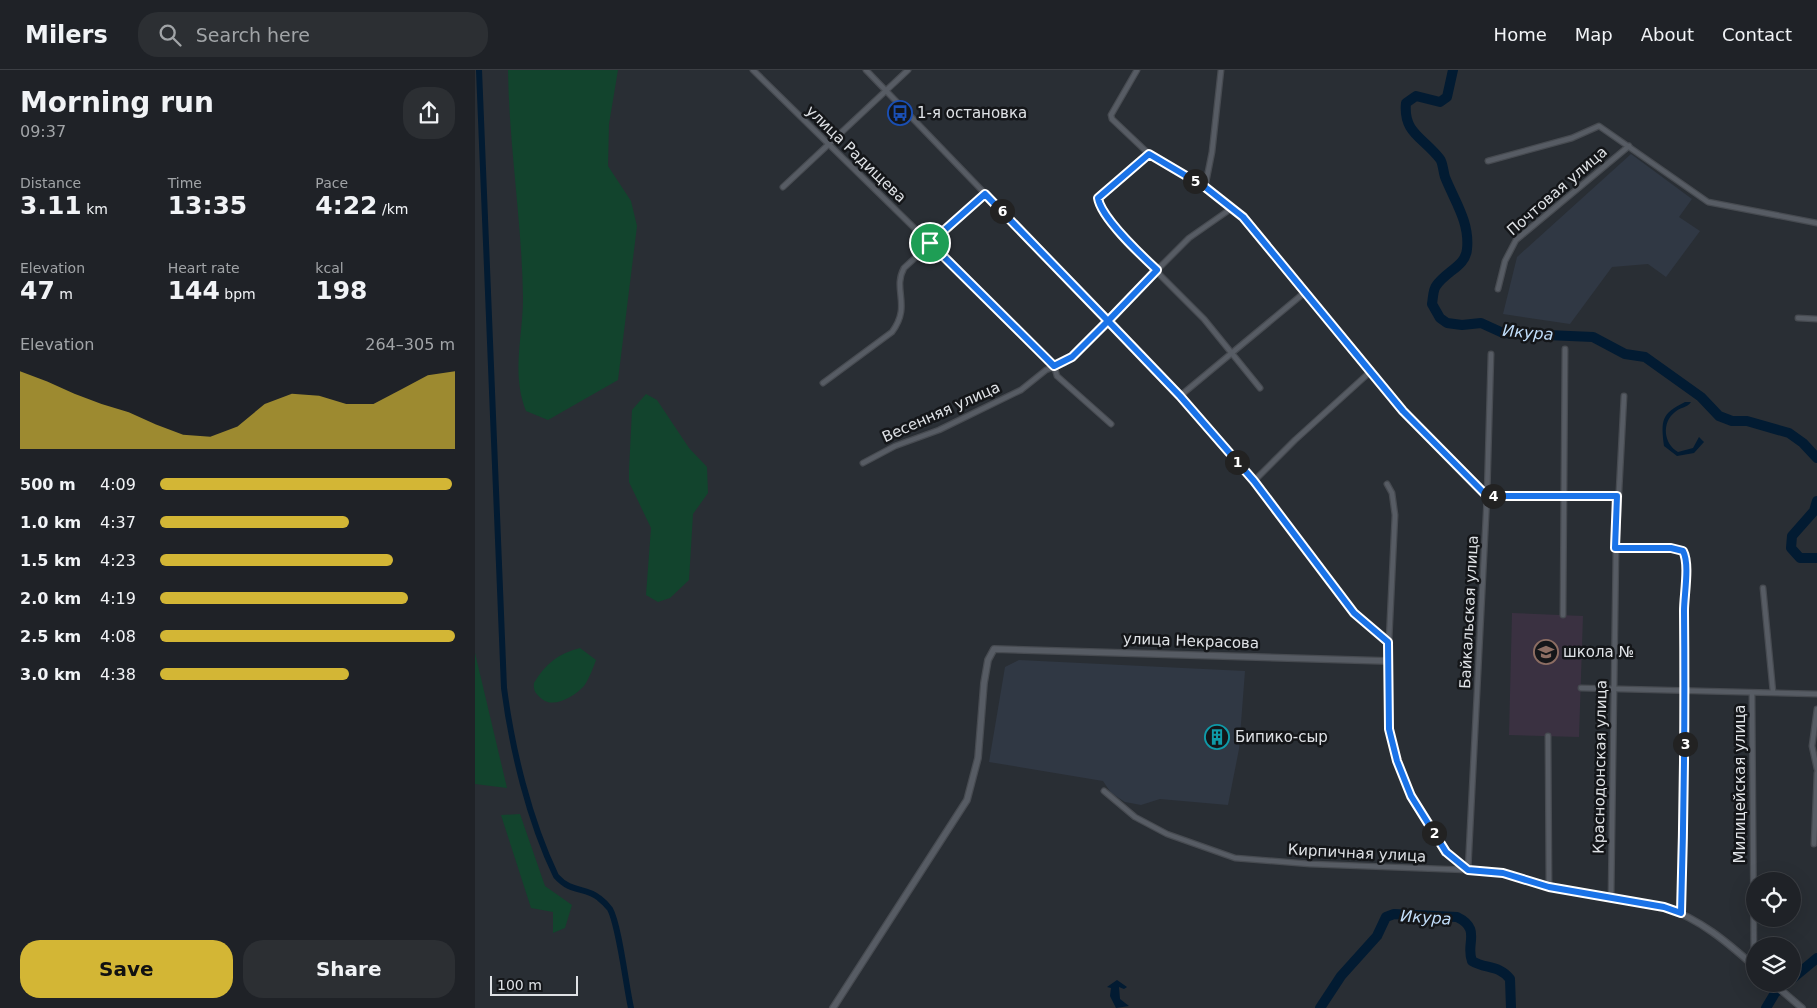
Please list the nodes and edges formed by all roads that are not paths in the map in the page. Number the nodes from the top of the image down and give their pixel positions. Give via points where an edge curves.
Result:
1 (753, 70) edge
2 (866, 70) edge
3 (909, 70) edge
4 (1137, 70) edge
5 (1221, 70) edge
6 (886, 90) junction
7 (828, 144) junction
8 (1629, 146) junction
9 (1149, 154) junction
10 (1488, 161) dead end
11 (783, 187) dead end
12 (1205, 187) junction
13 (985, 194) junction
14 (1232, 208) junction
15 (1817, 223) edge
16 (930, 243) junction
17 (1157, 270) junction
18 (1498, 289) dead end
19 (1304, 294) junction
20 (1798, 318) dead end
21 (1817, 319) edge
22 (1108, 321) junction
23 (1565, 349) dead end
24 (1231, 354) junction
25 (1491, 354) dead end
26 (1054, 366) junction
27 (1371, 372) junction
28 (823, 383) dead end
29 (1261, 388) dead end
30 (1180, 396) junction
31 (1625, 396) dead end
32 (1111, 424) dead end
33 (863, 463) dead end
34 (1254, 481) junction
35 (1387, 484) dead end
36 (1487, 496) junction
37 (1564, 496) junction
38 (1617, 496) junction
39 (1615, 548) junction
40 (1763, 588) dead end
41 (1563, 615) dead end
42 (1388, 642) junction
43 (1388, 661) junction
44 (1581, 688) dead end
45 (1685, 690) junction
46 (1614, 691) junction
47 (1773, 692) junction
48 (1752, 693) junction
49 (1817, 694) edge
50 (1817, 709) edge
51 (1548, 736) dead end
52 (1817, 771) edge
53 (1104, 791) dead end
54 (1814, 844) dead end
55 (1468, 870) junction
56 (1549, 887) junction
57 (1611, 899) junction
58 (1681, 913) junction
59 (1754, 937) edge
60 (1746, 959) edge
61 (1783, 992) edge
62 (833, 1008) edge
63 (1802, 1008) edge

1 - 7 street, улица Радищева
2 - 6 street
3 - 6 street
4 - 9 street via 1111,115
5 - 12 street
6 - 7 street
6 - 13 street
7 - 11 street
7 - 16 street, улица Радищева
8 - 10 street via 1599,126 1572,138
8 - 15 street via 1708,202
8 - 18 street, Почтовая улица via 1516,240 1505,261
9 - 12 street
9 - 17 street via 1098,198 1127,242
12 - 14 street
13 - 16 street
13 - 22 street
14 - 17 street, Весенняя улица via 1189,238
14 - 19 street via 1243,217
16 - 26 street, улица Радищева
16 - 28 street via 901,273 903,309 892,332
17 - 22 street, Весенняя улица
17 - 24 street via 1204,319
19 - 24 street
19 - 27 street
20 - 21 street
22 - 26 street, Весенняя улица via 1072,357
22 - 30 street
23 - 37 street
24 - 29 street
24 - 30 street
25 - 36 street, Байкальская улица
26 - 32 street, улица Радищева via 1057,376
26 - 33 street, Весенняя улица via 1021,390
27 - 34 street
27 - 36 street via 1403,411
30 - 34 street
31 - 38 street, Краснодонская улица
34 - 42 street via 1354,613
35 - 42 street via 1392,493 1395,515
36 - 37 street
36 - 55 street, Байкальская улица
37 - 38 street
37 - 41 street
38 - 39 street, Краснодонская улица
39 - 45 street via 1683,551 1686,558
39 - 46 street, Краснодонская улица
40 - 47 street
42 - 43 street
43 - 55 street via 1389,729 1397,761 1411,796 1446,852
43 - 62 street, улица Некрасова via 994,649 988,660 978,758 967,800
44 - 46 street
45 - 46 street
45 - 48 street
45 - 58 street
46 - 57 street, Краснодонская улица
47 - 48 street
47 - 49 street
48 - 59 street, Милицейская улица
50 - 52 street via 1812,746
51 - 56 street
52 - 54 street
53 - 55 street, Кирпичная улица via 1143,822 1192,844 1235,858
55 - 56 street, Кирпичная улица via 1503,873
56 - 57 street, Кирпичная улица
57 - 58 street, Кирпичная улица via 1664,907
58 - 60 street, Кирпичная улица via 1704,925
61 - 63 street

